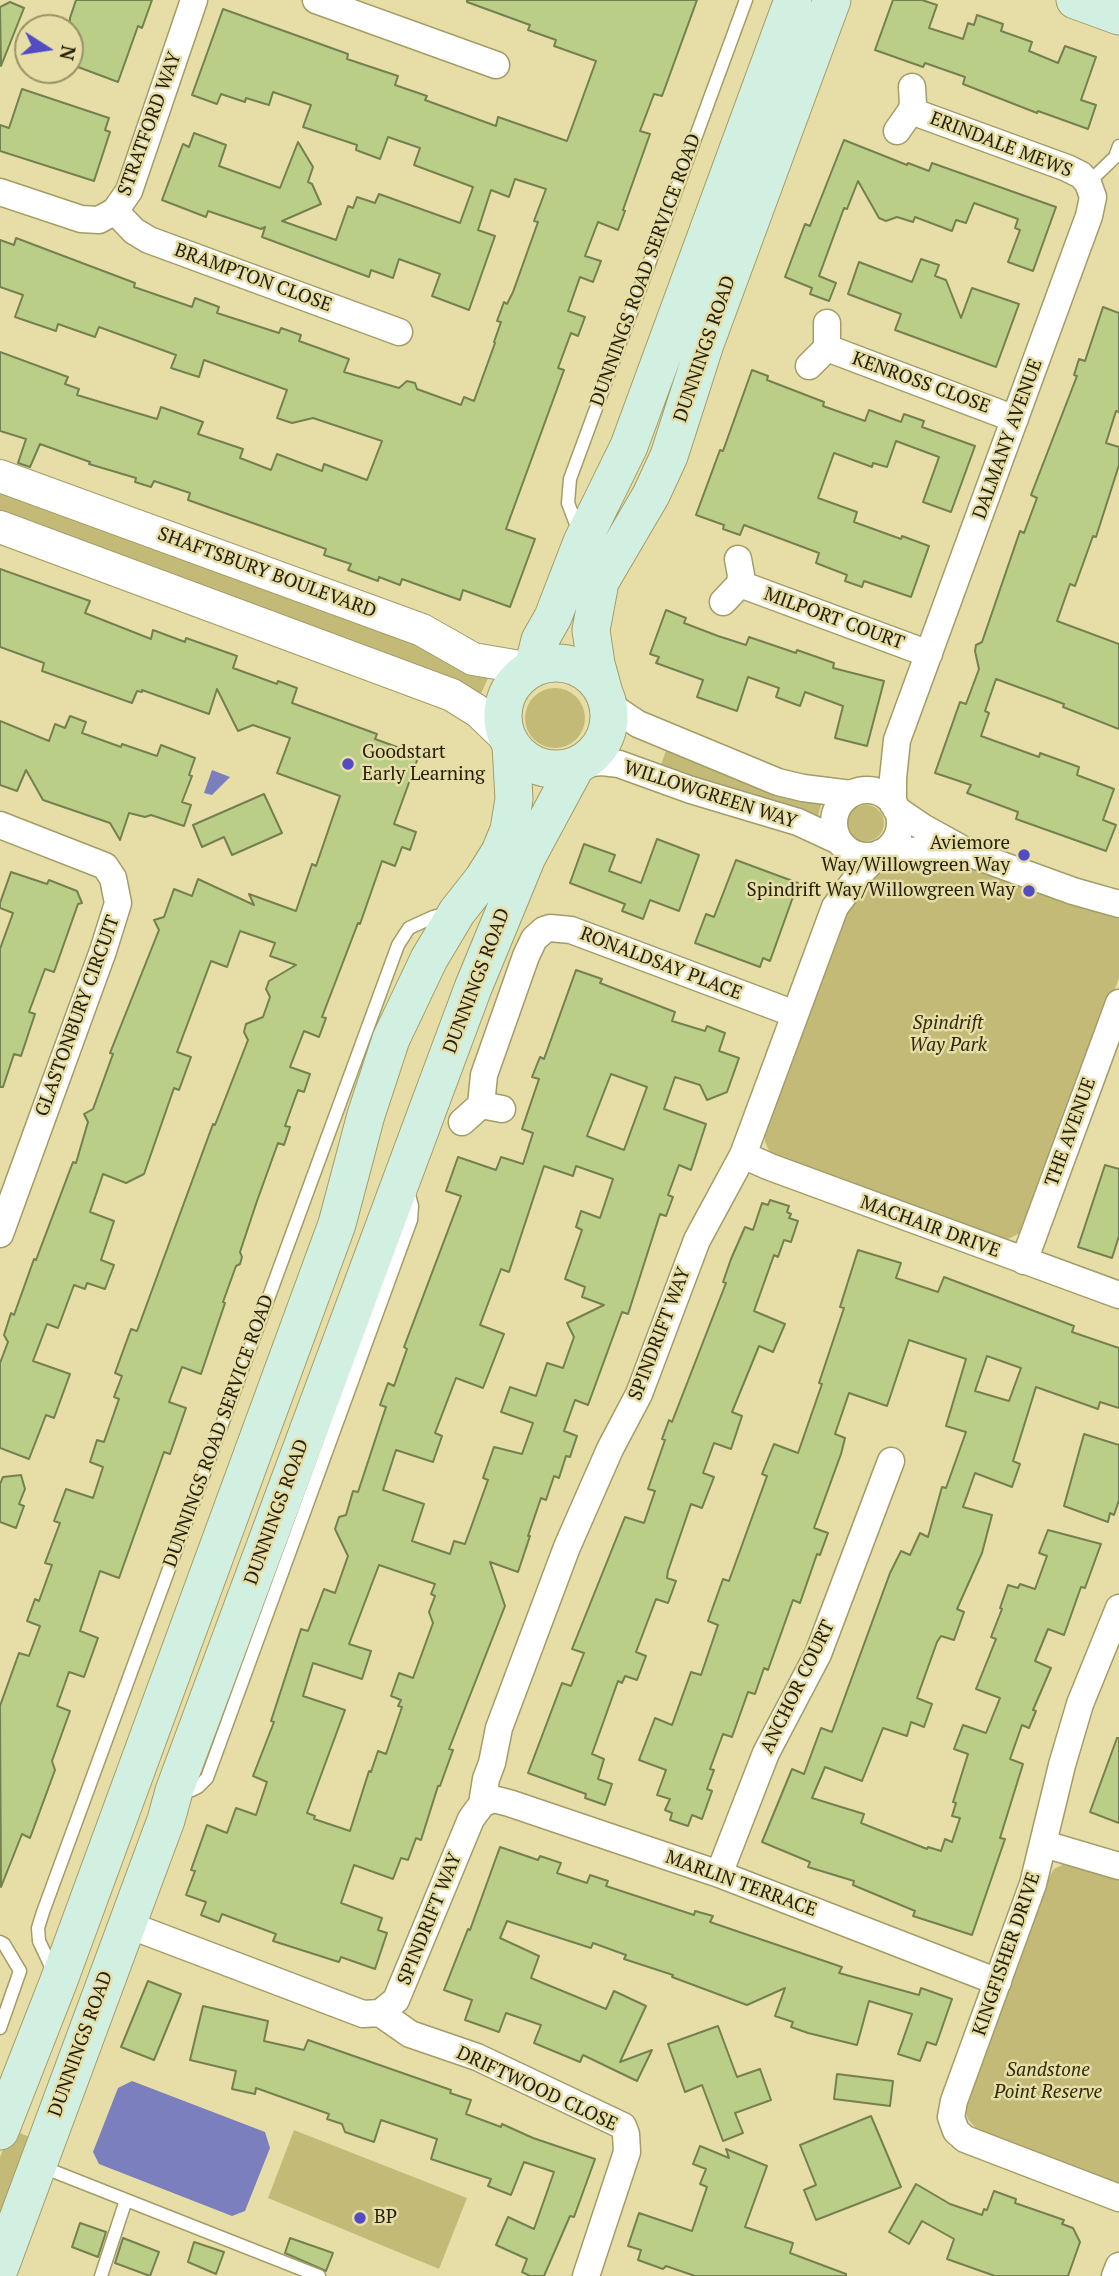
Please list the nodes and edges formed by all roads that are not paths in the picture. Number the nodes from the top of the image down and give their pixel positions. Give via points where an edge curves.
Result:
1 (194, 0) edge
2 (316, 0) edge
3 (746, 0) edge
4 (793, 0) edge
5 (832, 0) edge
6 (1074, 0) edge
7 (1119, 16) edge
8 (496, 65) dead end
9 (907, 109) dead end
10 (1119, 146) edge
11 (1088, 183) junction
12 (0, 192) edge
13 (115, 211) junction
14 (399, 332) dead end
15 (821, 346) dead end
16 (1015, 419) junction
17 (0, 476) edge
18 (0, 527) edge
19 (582, 542) junction
20 (733, 582) dead end
21 (929, 654) junction
22 (532, 668) junction
23 (604, 695) junction
24 (897, 740) junction
25 (510, 743) junction
26 (577, 765) junction
27 (855, 793) junction
28 (895, 807) junction
29 (0, 825) edge
30 (840, 843) junction
31 (881, 853) junction
32 (971, 854) junction
33 (1119, 904) edge
34 (835, 907) junction
35 (1119, 1003) edge
36 (795, 1014) junction
37 (482, 1112) dead end
38 (743, 1155) junction
39 (0, 1234) edge
40 (1024, 1261) junction
41 (1119, 1295) edge
42 (891, 1461) dead end
43 (1119, 1608) edge
44 (492, 1763) junction
45 (509, 1803) junction
46 (482, 1804) junction
47 (1044, 1844) junction
48 (1119, 1866) edge
49 (719, 1874) junction
50 (126, 1924) junction
51 (2, 1943) edge
52 (998, 1982) junction
53 (388, 2006) junction
54 (0, 2028) edge
55 (7, 2093) edge
56 (0, 2131) edge
57 (37, 2165) junction
58 (1119, 2198) edge
59 (126, 2200) junction
60 (1119, 2266) edge
61 (0, 2267) edge
62 (102, 2276) edge
63 (319, 2276) edge
64 (586, 2276) edge
65 (1115, 2276) edge

1 - 13 street, STRATFORD WAY via 129,191
2 - 8 street
3 - 19 lane, DUNNINGS ROAD SERVICE ROAD via 569,479 568,503
4 - 19 main road, DUNNINGS ROAD via 629,446
5 - 23 main road, DUNNINGS ROAD via 705,344 669,456 600,582 591,630
6 - 7 main road
9 - 11 street, ERINDALE MEWS via 1067,168
10 - 11 lane via 1115,157
11 - 16 street, DALMANY AVENUE via 1093,197 1089,216
12 - 13 street, STRATFORD WAY via 81,219 99,220
13 - 14 street, BRAMPTON CLOSE via 149,240
15 - 16 street, KENROSS CLOSE
16 - 21 street, DALMANY AVENUE
17 - 22 street, SHAFTSBURY BOULEVARD via 422,630 473,659
18 - 25 street via 452,695 479,712
19 - 22 main road, DUNNINGS ROAD
20 - 21 street, MILPORT COURT
21 - 24 street, DALMANY AVENUE
22 - 23 main road via 556,663 573,666 593,679
22 - 25 main road via 514,683 505,699 502,718
23 - 26 main road via 605,736 594,753
23 - 27 street, WILLOWGREEN WAY via 638,724 778,782
24 - 27 street, DALMANY AVENUE
24 - 28 street, DALMANY AVENUE
25 - 26 main road via 524,760 537,766 562,769
25 - 55 main road, DUNNINGS ROAD via 514,799 509,830 500,852 457,912 418,980 391,1039 337,1224 58,1983
26 - 30 street, WILLOWGREEN WAY via 619,764 798,822
26 - 50 main road, DUNNINGS ROAD via 527,857 473,988
27 - 28 street via 882,794
27 - 30 street via 840,805 834,819
28 - 31 street via 900,822 897,836
28 - 32 street
29 - 39 street, GLASTONBURY CIRCUIT via 105,866 113,878 118,903
30 - 31 street via 863,856
30 - 34 street, SPINDRIFT WAY
31 - 32 street via 931,850
31 - 34 street, SPINDRIFT WAY
32 - 33 street
34 - 36 street, SPINDRIFT WAY
35 - 40 street, THE AVENUE
36 - 37 street, RONALDSAY PLACE via 571,930 550,928 534,939 526,956 484,1075
36 - 38 street, SPINDRIFT WAY
38 - 40 street, MACHAIR DRIVE
38 - 44 street, SPINDRIFT WAY via 697,1240 639,1394 567,1547 516,1679
40 - 41 street, MACHAIR DRIVE
42 - 49 street, ANCHOR COURT via 818,1654 766,1753
43 - 47 street, KINGFISHER DRIVE via 1070,1736
44 - 45 street
44 - 46 street, SPINDRIFT WAY
45 - 46 street, MARLIN TERRACE via 493,1798
45 - 49 street, MARLIN TERRACE
46 - 53 street, SPINDRIFT WAY via 471,1819
47 - 48 street
47 - 52 street, KINGFISHER DRIVE
49 - 52 street, MARLIN TERRACE
50 - 53 street via 348,2010 363,2014
50 - 57 main road, DUNNINGS ROAD
51 - 54 lane via 20,1971
52 - 58 street, KINGFISHER DRIVE via 954,2101 951,2117 956,2131 965,2139
53 - 64 street, DRIFTWOOD CLOSE via 424,2039 477,2057 623,2126 627,2152
55 - 56 main road, DUNNINGS ROAD
57 - 59 lane
57 - 61 main road, DUNNINGS ROAD
59 - 62 lane
59 - 63 lane
60 - 65 street

